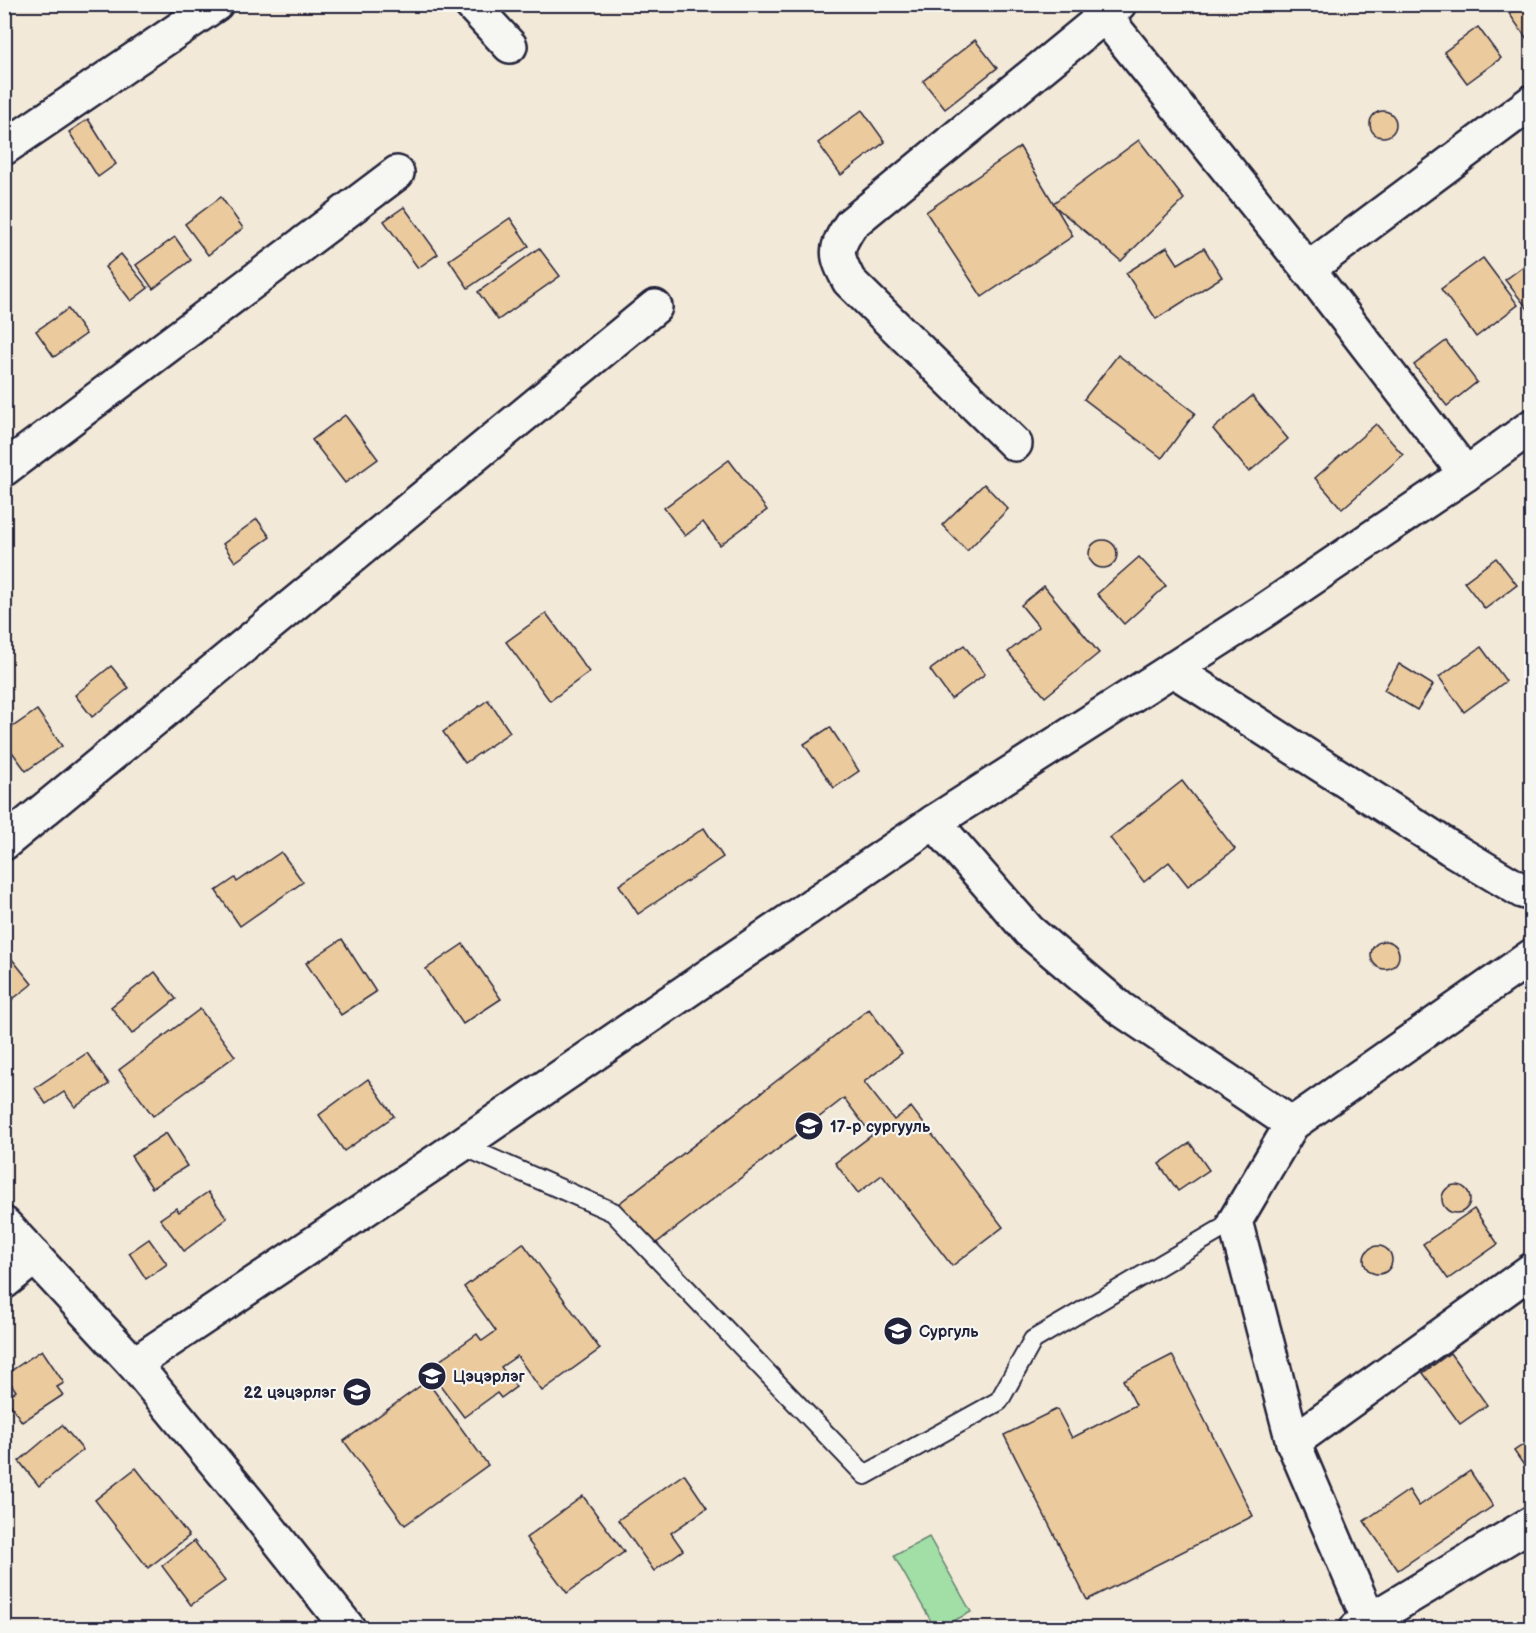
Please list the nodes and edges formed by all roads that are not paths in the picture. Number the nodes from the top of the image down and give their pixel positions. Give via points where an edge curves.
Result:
1 (216, 4) edge
2 (471, 4) edge
3 (1106, 8) edge
4 (510, 46) dead end
5 (1532, 102) edge
6 (4, 148) edge
7 (397, 173) dead end
8 (1308, 269) junction
9 (655, 307) dead end
10 (1532, 426) edge
11 (1015, 444) dead end
12 (4, 469) edge
13 (1466, 474) junction
14 (1172, 669) junction
15 (934, 822) junction
16 (4, 843) edge
17 (1532, 894) edge
18 (1532, 956) edge
19 (1292, 1124) junction
20 (461, 1145) junction
21 (1235, 1221) junction
22 (4, 1224) edge
23 (34, 1257) junction
24 (1532, 1270) edge
25 (4, 1282) edge
26 (134, 1364) junction
27 (1293, 1442) junction
28 (1532, 1523) edge
29 (332, 1622) edge
30 (1363, 1624) edge

1 - 6 street
2 - 4 street
3 - 8 street
3 - 11 street via 851,224 841,239 837,257 849,280
5 - 8 street
7 - 12 street
8 - 13 street
9 - 16 street
10 - 13 street
13 - 14 street
14 - 15 street
14 - 17 street via 1450,848
15 - 19 street via 1029,932 1112,1002
15 - 20 street
18 - 19 street
19 - 21 street
20 - 21 lane via 613,1212 865,1475 999,1401 1033,1340
20 - 26 street
21 - 27 street
22 - 23 street
23 - 25 street
23 - 26 street
24 - 27 street
26 - 29 street via 249,1503
27 - 30 street
28 - 30 street

